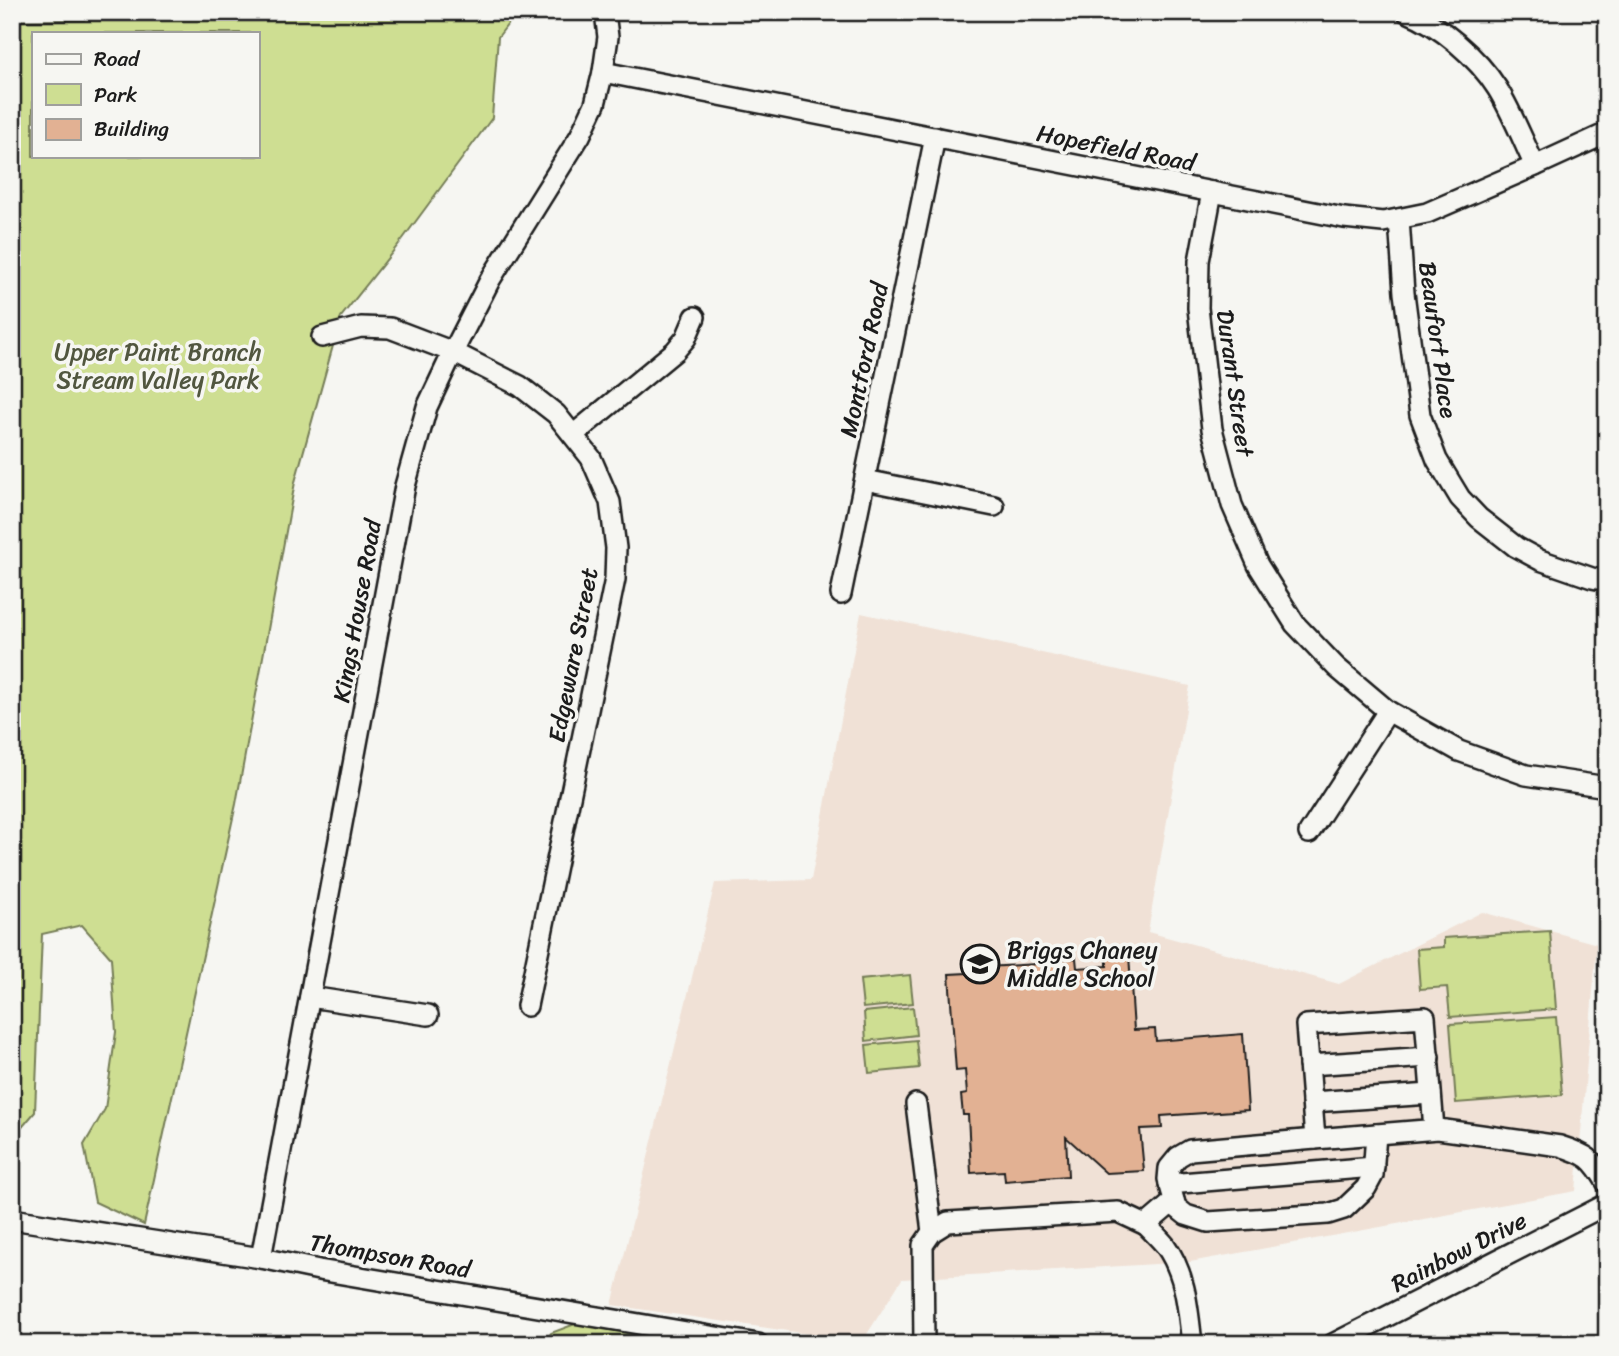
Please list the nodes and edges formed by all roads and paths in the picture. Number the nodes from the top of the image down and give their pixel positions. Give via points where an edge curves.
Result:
1 (605, 12) edge
2 (1407, 12) edge
3 (603, 72) junction
4 (1607, 133) edge
5 (934, 137) junction
6 (1535, 166) junction
7 (1212, 192) junction
8 (1399, 219) junction
9 (695, 317) dead end
10 (322, 337) dead end
11 (453, 352) junction
12 (573, 435) junction
13 (864, 480) junction
14 (994, 506) dead end
15 (1607, 580) edge
16 (841, 594) dead end
17 (1388, 711) junction
18 (1607, 787) edge
19 (1308, 833) dead end
20 (310, 997) junction
21 (527, 1006) dead end
22 (428, 1015) dead end
23 (1429, 1057) junction
24 (1310, 1065) junction
25 (1431, 1094) junction
26 (1312, 1102) junction
27 (916, 1104) dead end
28 (1434, 1129) junction
29 (1376, 1134) junction
30 (1315, 1139) junction
31 (1374, 1167) junction
32 (1607, 1183) edge
33 (1171, 1193) junction
34 (1607, 1204) edge
35 (12, 1219) edge
36 (1146, 1225) junction
37 (932, 1232) junction
38 (261, 1258) junction
39 (758, 1344) edge
40 (924, 1344) edge
41 (1192, 1344) edge
42 (1333, 1344) edge

1 - 3 street, Kings House Road via 608,37
2 - 6 street via 1440,30 1473,58 1497,87
3 - 5 street, Hopefield Road
3 - 11 street, Kings House Road via 580,136 490,280
4 - 6 street, Hopefield Road
5 - 7 street, Hopefield Road
5 - 13 street, Montford Road
6 - 8 street, Hopefield Road via 1427,213
7 - 8 street, Hopefield Road via 1344,218
7 - 17 street, Durant Street via 1199,261 1198,308 1212,429 1232,505 1258,565 1296,624 1336,667
8 - 15 street, Beaufort Place via 1420,415 1437,460 1460,498 1516,547 1540,560
9 - 12 street via 687,338 675,351
10 - 11 street, Edgeware Street via 360,327 390,328
11 - 12 street, Edgeware Street via 520,386 556,414
11 - 20 street, Kings House Road via 427,407 405,486
12 - 21 street, Edgeware Street via 591,458 610,502 615,579
13 - 14 street
13 - 16 street, Montford Road
17 - 18 street, Durant Street via 1459,751 1526,775
17 - 19 street
20 - 22 street
20 - 38 street, Kings House Road
23 - 24 street
23 - 24 street via 1425,1017 1306,1025
23 - 25 street
24 - 26 street
25 - 26 street
25 - 28 street
26 - 30 street
27 - 37 street
28 - 29 street
28 - 32 street via 1560,1146 1591,1159
29 - 30 street
29 - 31 street
30 - 33 street via 1190,1150 1169,1168
31 - 33 street
31 - 33 street via 1357,1198 1328,1214 1208,1222 1185,1215
33 - 36 street
34 - 42 street, Rainbow Drive
35 - 38 street, Thompson Road
36 - 37 street via 1118,1212 948,1222
36 - 41 street via 1165,1245 1179,1271
37 - 40 street via 923,1245
38 - 39 street, Thompson Road

